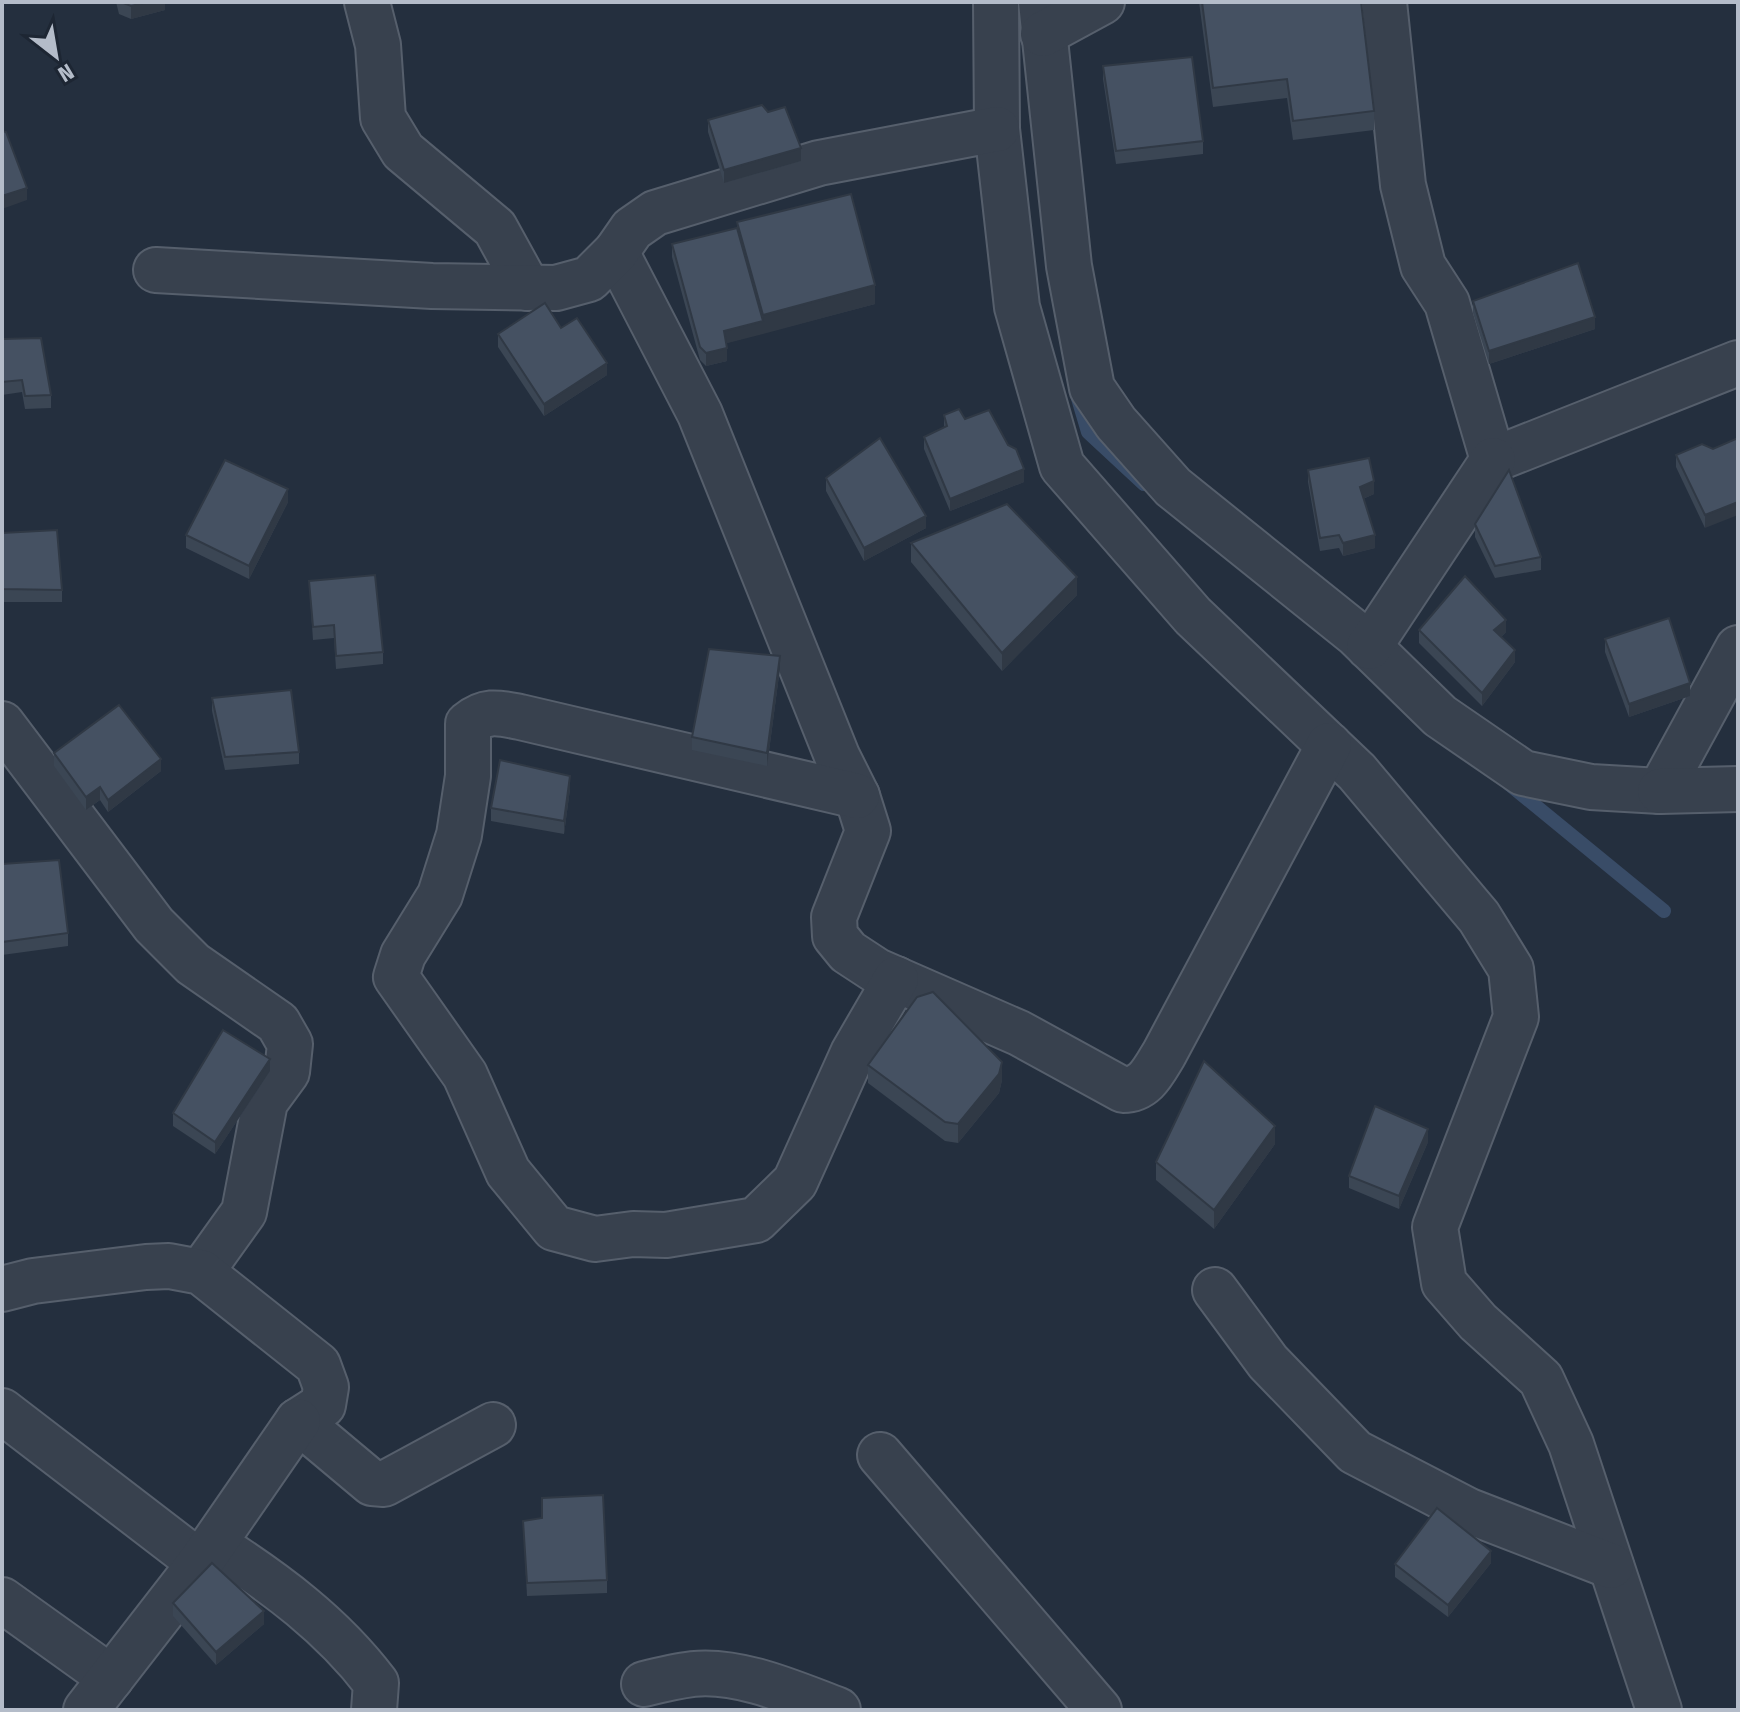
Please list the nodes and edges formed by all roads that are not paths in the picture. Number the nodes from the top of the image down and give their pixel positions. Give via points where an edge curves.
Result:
1 (367, 2) edge
2 (996, 2) edge
3 (1102, 2) edge
4 (1384, 2) edge
5 (1042, 18) edge
6 (997, 129) junction
7 (616, 252) junction
8 (156, 270) dead end
9 (528, 288) junction
10 (1738, 363) edge
11 (1493, 460) junction
12 (1369, 647) junction
13 (1738, 648) edge
14 (1329, 745) junction
15 (8, 750) edge
16 (1738, 789) edge
17 (1660, 791) junction
18 (857, 796) junction
19 (896, 979) junction
20 (201, 1272) junction
21 (2, 1289) edge
22 (1215, 1290) dead end
23 (2, 1411) edge
24 (298, 1421) junction
25 (493, 1425) dead end
26 (880, 1455) dead end
27 (207, 1553) junction
28 (1611, 1566) junction
29 (2, 1600) edge
30 (644, 1684) dead end
31 (98, 1694) edge
32 (374, 1710) edge
33 (838, 1710) edge
34 (1099, 1710) edge
35 (1659, 1710) edge

1 - 9 street via 378,45 383,118 403,151 495,228
2 - 6 street
3 - 5 street
4 - 11 street via 1403,185 1423,266 1447,303
5 - 12 street via 1069,266 1092,388 1173,487
6 - 7 street via 819,163 655,213 632,229
6 - 14 street via 1017,307 1062,466 1193,616
7 - 9 street via 589,279 556,288
7 - 18 street via 700,414
8 - 9 street
10 - 11 street
11 - 12 street
12 - 17 street via 1440,716 1523,773 1591,787
13 - 17 street
14 - 19 street via 1164,1054 1136,1090 1123,1090 1019,1033
14 - 28 street via 1479,917 1511,969 1516,1017 1435,1227 1444,1283 1541,1379 1571,1444
15 - 20 street via 154,925 193,964 278,1023 290,1044 287,1072 265,1102 244,1212
16 - 17 street
18 - 19 street via 868,831 834,917 835,936 848,952
18 - 19 street via 520,717 480,714 468,724 468,776 459,835 440,895 403,955 396,977 465,1075 508,1172 554,1228 595,1239 666,1235 756,1220 795,1182 853,1053
20 - 21 street via 146,1267
20 - 24 street via 318,1365 326,1387 323,1405
22 - 28 street via 1268,1362 1355,1452 1469,1511
23 - 27 street
24 - 25 street via 372,1483 384,1484
24 - 27 street
26 - 34 street
27 - 31 street
27 - 32 street via 270,1579 320,1621 376,1683
28 - 35 street
29 - 31 street
30 - 33 street via 696,1673 739,1678

